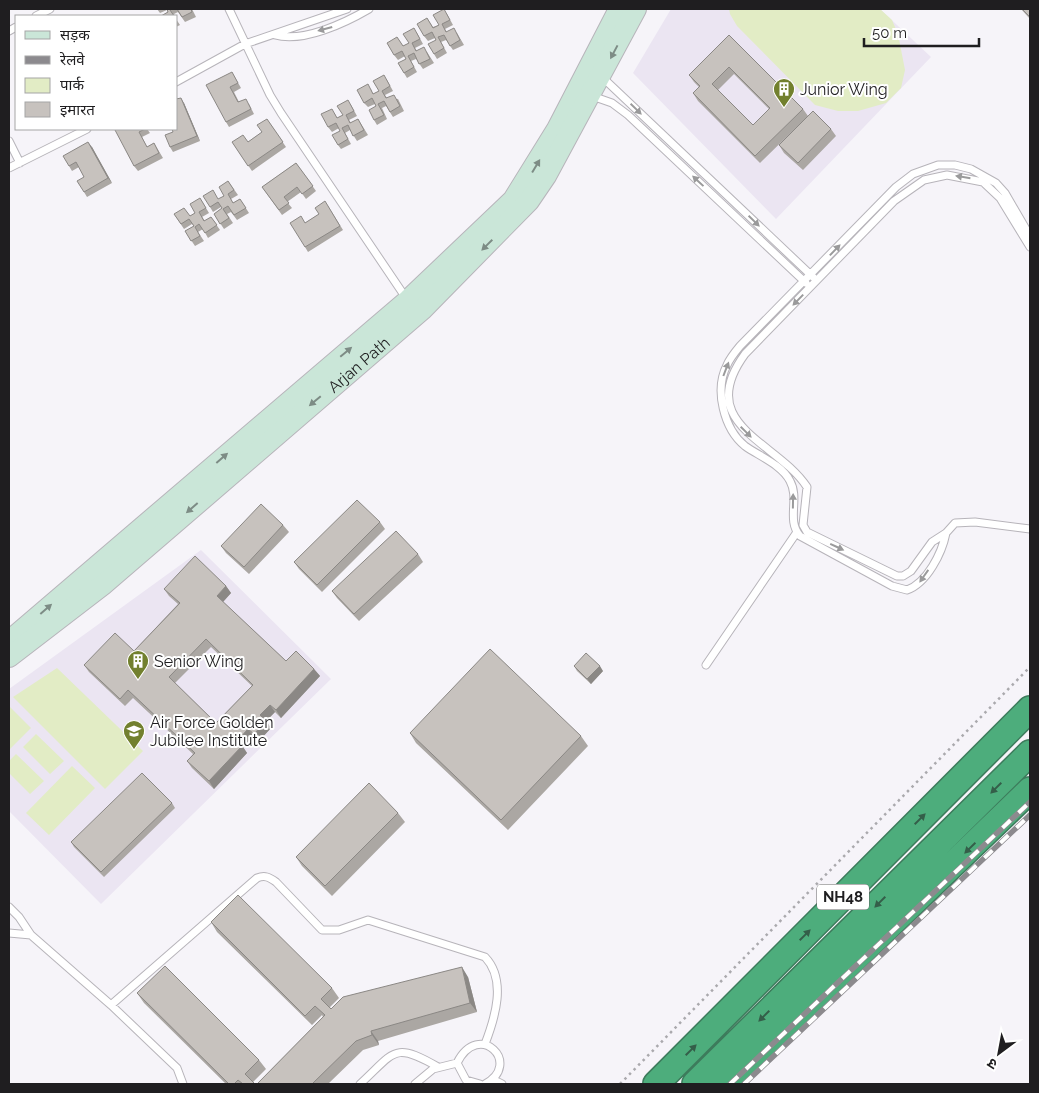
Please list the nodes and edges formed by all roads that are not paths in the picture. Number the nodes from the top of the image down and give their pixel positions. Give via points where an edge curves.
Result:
1 (50, 9) edge
2 (229, 9) edge
3 (347, 9) edge
4 (369, 9) edge
5 (619, 9) edge
6 (636, 9) edge
7 (38, 15) edge
8 (275, 35) junction
9 (245, 44) junction
10 (601, 76) junction
11 (178, 81) edge
12 (590, 96) junction
13 (85, 130) edge
14 (9, 141) edge
15 (20, 163) junction
16 (9, 168) edge
17 (1030, 236) edge
18 (1030, 247) edge
19 (810, 274) junction
20 (804, 281) junction
21 (816, 281) junction
22 (810, 287) junction
23 (408, 300) junction
24 (1030, 529) edge
25 (797, 532) junction
26 (946, 533) junction
27 (9, 641) edge
28 (9, 657) edge
29 (706, 664) dead end
30 (1030, 709) edge
31 (1030, 754) edge
32 (1030, 790) edge
33 (9, 907) edge
34 (9, 933) edge
35 (31, 935) junction
36 (111, 1005) junction
37 (485, 1044) junction
38 (457, 1063) junction
39 (438, 1067) junction
40 (494, 1080) junction
41 (183, 1084) edge
42 (360, 1084) edge
43 (415, 1084) edge
44 (480, 1084) edge
45 (485, 1084) edge
46 (502, 1084) edge
47 (656, 1084) edge
48 (696, 1084) edge
49 (725, 1084) edge

1 - 7 lane
2 - 9 lane
3 - 8 lane via 284,29
4 -> 8 lane via 328,29 286,38
23 -> 5 main road, Arjan Path via 513,200 557,129
6 -> 10 main road, Arjan Path
8 - 9 lane
9 - 11 lane
9 - 23 lane via 281,113
10 - 12 main road, Arjan Path
10 -> 19 lane
20 -> 12 lane via 628,115 612,103
12 -> 28 main road, Arjan Path via 529,201 422,310 104,584
13 - 15 lane
14 - 15 lane
15 - 16 lane
19 -> 17 lane via 896,187 913,174 938,165 971,169 996,184 1012,203
18 -> 21 lane via 1000,198 983,182 947,175 934,177 913,186 894,201
19 - 20 lane
19 - 21 lane
20 - 22 lane
25 -> 20 lane via 793,522 794,493 790,479 737,437 723,409 721,384 726,365 740,346
21 - 22 lane
22 -> 26 lane via 745,354 732,374 729,400 738,423 804,482 808,492 803,525 811,535 896,576 903,576 911,571 932,542
27 -> 23 main road, Arjan Path
24 - 26 lane via 959,522
26 -> 25 lane via 934,562 919,583 908,590 892,586
25 - 29 lane
47 -> 30 highway, NH48
31 -> 48 highway, NH48
32 -> 49 highway
33 - 35 lane
34 - 35 lane
35 - 36 lane
36 - 37 lane via 263,876 276,882 322,930 338,930 368,920 485,957 496,975 498,999
36 - 41 lane via 176,1068
37 - 38 lane via 468,1047
37 - 40 lane via 499,1055 501,1064
38 - 39 lane
38 - 44 lane via 466,1080
39 - 42 lane via 416,1055 398,1052
39 - 43 lane
40 - 45 lane
40 - 46 lane

